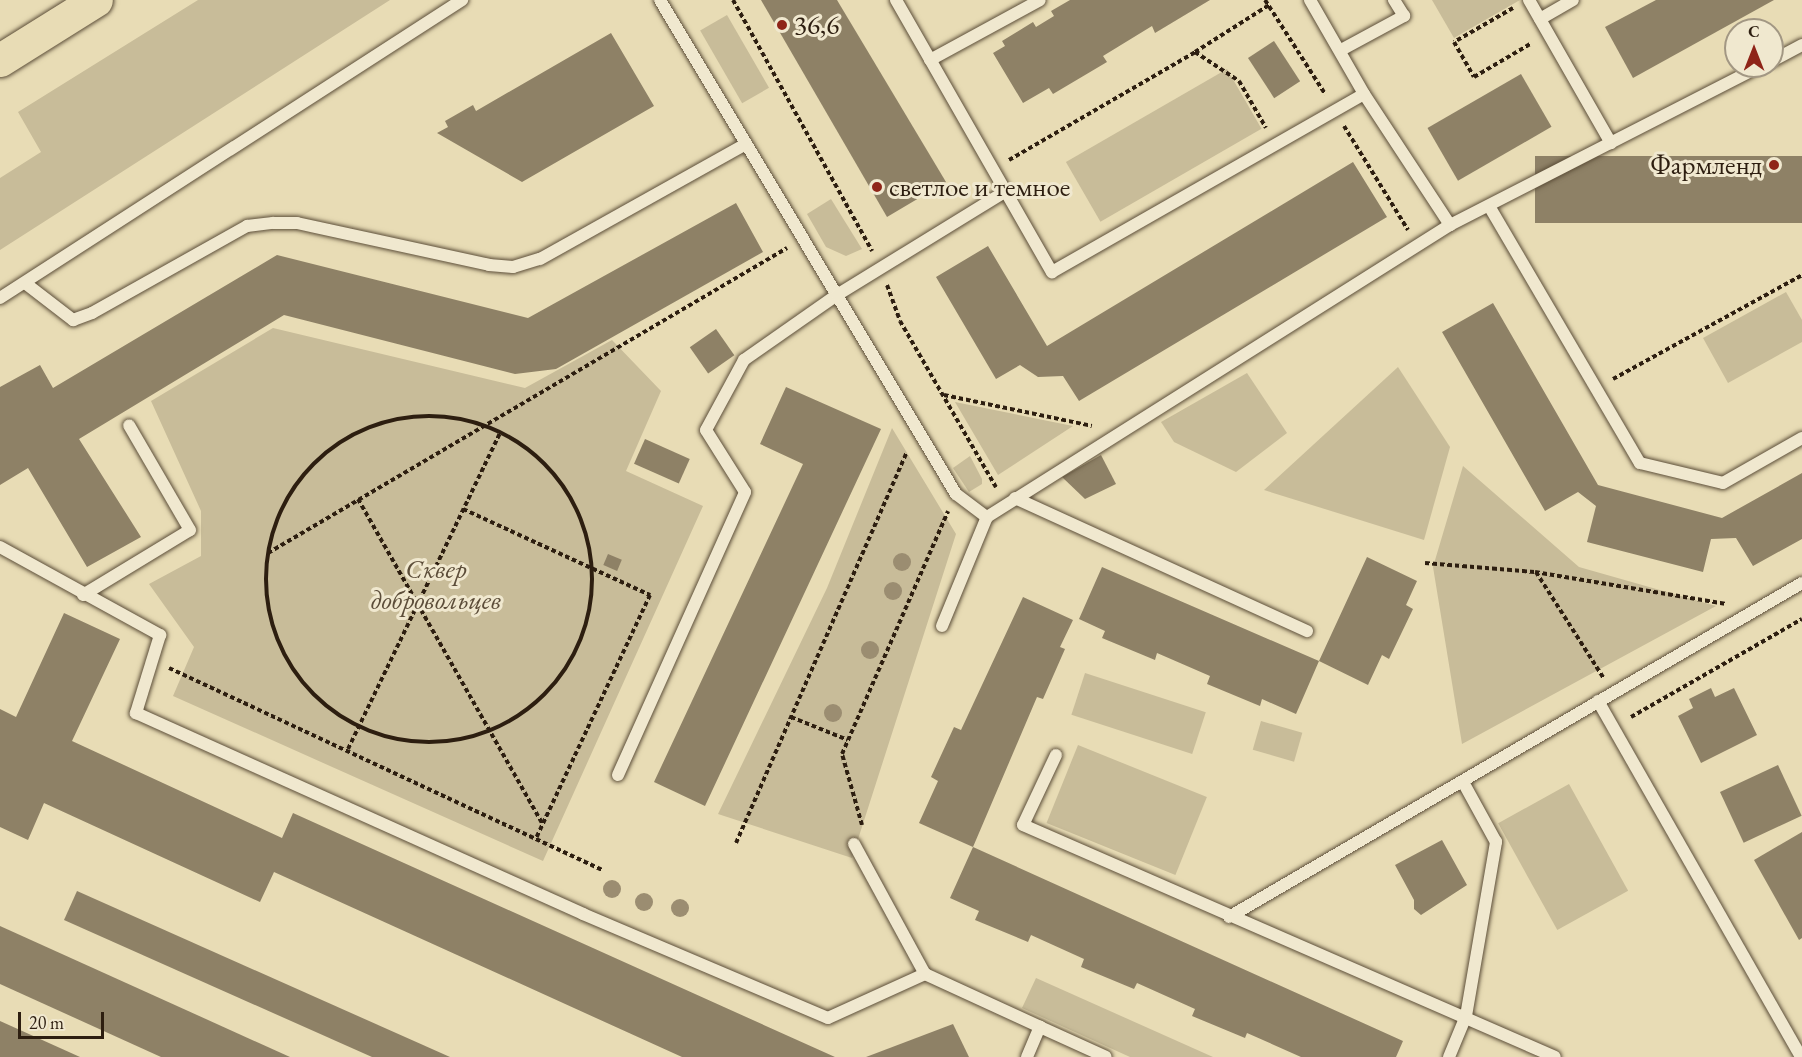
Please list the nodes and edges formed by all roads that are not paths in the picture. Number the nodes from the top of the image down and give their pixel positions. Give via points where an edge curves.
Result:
1 (96, 0) edge
2 (462, 0) edge
3 (660, 0) edge
4 (896, 0) edge
5 (1040, 0) edge
6 (1310, 0) edge
7 (1395, 0) edge
8 (1573, 0) edge
9 (1523, 3) edge
10 (1540, 19) junction
11 (1802, 45) edge
12 (1341, 50) junction
13 (1784, 55) edge
14 (5, 57) edge
15 (930, 60) junction
16 (1738, 78) edge
17 (1364, 94) junction
18 (1611, 143) junction
19 (746, 144) junction
20 (1006, 191) junction
21 (1489, 206) junction
22 (1450, 225) junction
23 (24, 283) junction
24 (837, 295) junction
25 (0, 298) edge
26 (129, 425) dead end
27 (1802, 438) edge
28 (1015, 498) junction
29 (987, 517) junction
30 (0, 547) edge
31 (1802, 583) edge
32 (83, 595) junction
33 (942, 626) dead end
34 (1306, 632) dead end
35 (1598, 701) junction
36 (1056, 755) dead end
37 (618, 775) dead end
38 (1463, 782) junction
39 (854, 844) dead end
40 (1229, 918) junction
41 (925, 974) junction
42 (1466, 1016) junction
43 (1040, 1027) junction
44 (1026, 1057) edge
45 (1106, 1057) edge
46 (1449, 1057) edge
47 (1555, 1057) edge
48 (1801, 1057) edge

1 - 14 main road
2 - 23 lane
3 - 19 lane
4 - 15 lane
5 - 15 lane
6 - 12 lane
7 - 12 lane via 1404,16
8 - 10 lane
9 - 10 lane
10 - 18 lane
11 - 13 lane
12 - 17 lane
15 - 20 lane
16 - 18 lane
17 - 20 lane via 1052,272
17 - 22 lane
18 - 21 lane
19 - 23 lane via 540,259 513,267 297,223 273,223 247,226 73,320
19 - 24 lane
20 - 24 lane
21 - 22 lane
21 - 27 lane via 1640,463 1723,483
22 - 28 lane
23 - 25 lane
24 - 29 lane via 956,494
24 - 37 lane via 744,360 706,430 745,492
26 - 32 lane via 190,530
28 - 29 lane
28 - 34 lane
29 - 33 lane
30 - 32 lane
31 - 35 lane
32 - 41 lane via 159,635 136,713 584,914 828,1018
35 - 38 lane
35 - 48 lane
36 - 40 lane via 1023,825
38 - 40 lane
38 - 42 lane via 1496,842
39 - 41 lane
40 - 42 lane
41 - 43 lane
42 - 46 lane
42 - 47 lane
43 - 44 lane
43 - 45 lane

